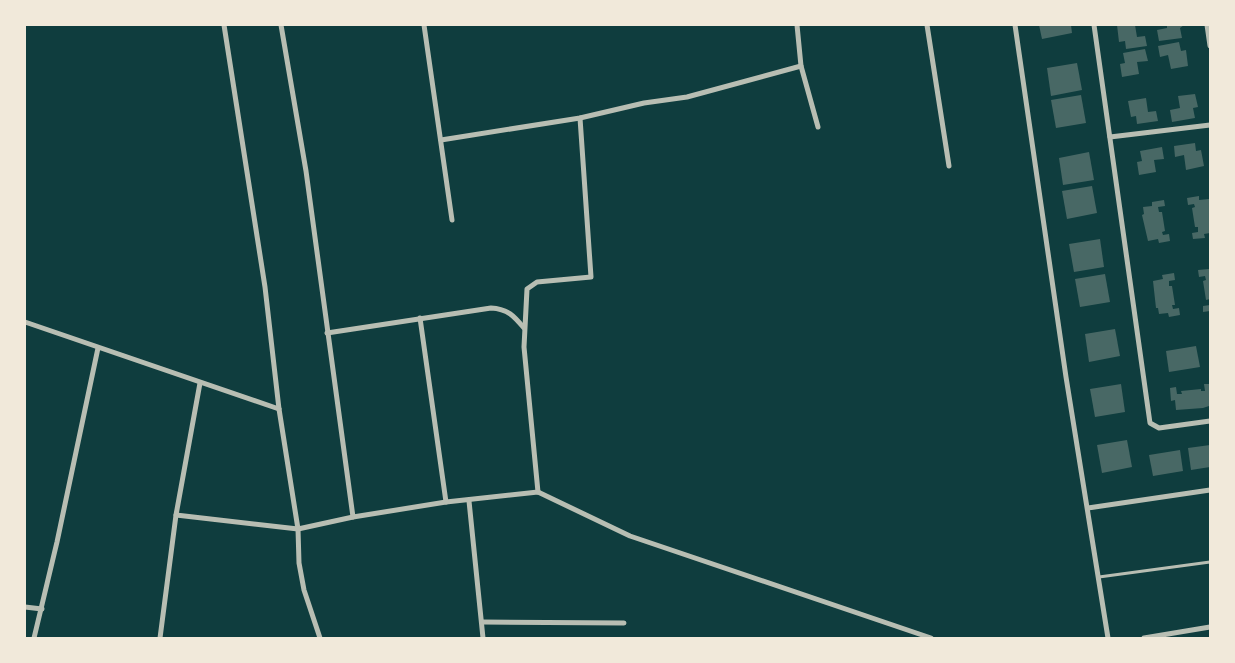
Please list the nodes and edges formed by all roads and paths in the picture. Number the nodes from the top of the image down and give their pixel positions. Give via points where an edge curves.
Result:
1 (224, 25) edge
2 (281, 25) edge
3 (424, 25) edge
4 (797, 25) edge
5 (927, 25) edge
6 (1015, 25) edge
7 (1094, 25) edge
8 (1207, 25) edge
9 (1210, 46) edge
10 (801, 66) junction
11 (580, 118) junction
12 (1210, 125) edge
13 (818, 127) dead end
14 (1110, 137) junction
15 (441, 140) junction
16 (949, 166) dead end
17 (452, 220) dead end
18 (420, 318) junction
19 (25, 322) edge
20 (524, 328) junction
21 (327, 333) junction
22 (98, 348) junction
23 (200, 383) junction
24 (279, 409) junction
25 (1210, 421) edge
26 (1210, 490) edge
27 (538, 492) junction
28 (469, 500) junction
29 (446, 502) junction
30 (1088, 508) junction
31 (176, 515) junction
32 (353, 517) junction
33 (298, 529) junction
34 (1210, 562) edge
35 (1098, 577) junction
36 (25, 607) edge
37 (42, 609) junction
38 (482, 622) junction
39 (624, 623) dead end
40 (1210, 627) edge
41 (34, 638) edge
42 (160, 638) edge
43 (320, 638) edge
44 (483, 638) edge
45 (931, 638) edge
46 (1108, 638) edge
47 (1144, 638) edge

1 - 24 street via 265,287
2 - 21 street via 306,172
3 - 15 street
4 - 10 street
5 - 16 street
6 - 30 street via 1064,368
7 - 14 street
8 - 9 street
10 - 11 street via 687,97
10 - 13 street
11 - 15 street
11 - 20 street via 591,277 532,285 527,289
12 - 14 street
14 - 25 street via 1150,423 1159,428
15 - 17 street
18 - 20 street via 503,308
18 - 21 street
18 - 29 street
19 - 22 street
20 - 27 street
21 - 32 street
22 - 23 street
22 - 37 street
23 - 24 street
23 - 31 street
24 - 33 street
26 - 30 street
27 - 28 street
27 - 45 street via 630,536
28 - 29 street
28 - 38 street
29 - 32 street
30 - 35 street
31 - 33 street
31 - 42 street
32 - 33 street
33 - 43 street via 304,590
34 - 35 lane
35 - 46 street
36 - 37 street
37 - 41 street
38 - 39 street
38 - 44 street
40 - 47 street

